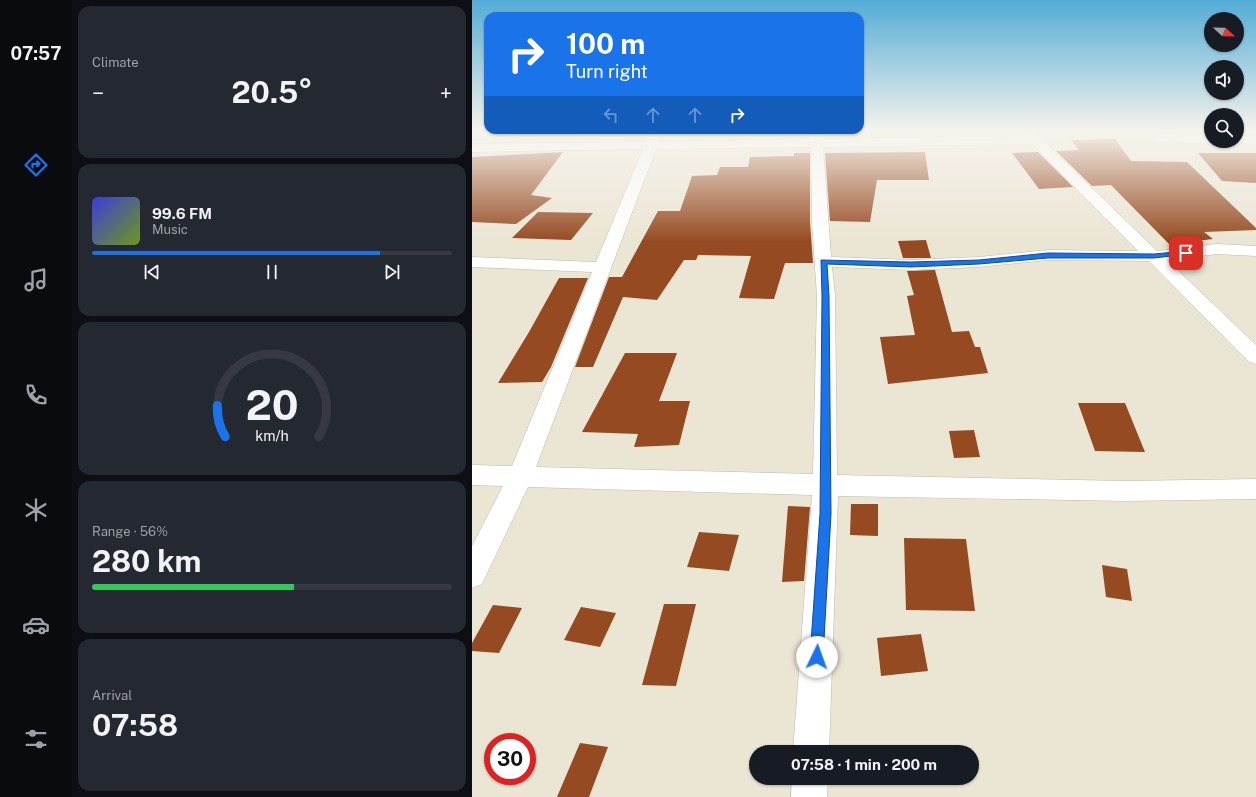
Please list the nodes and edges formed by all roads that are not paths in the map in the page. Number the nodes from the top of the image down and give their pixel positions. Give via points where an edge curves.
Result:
1 (641, 168) edge
2 (817, 168) edge
3 (1064, 168) edge
4 (1256, 251) edge
5 (1154, 256) junction
6 (472, 262) edge
7 (823, 262) junction
8 (602, 267) junction
9 (1256, 357) edge
10 (472, 475) edge
11 (520, 476) junction
12 (825, 485) junction
13 (1256, 489) edge
14 (472, 575) edge
15 (811, 745) edge
16 (809, 785) edge
17 (808, 797) edge

1 - 8 street
2 - 7 street
3 - 5 street
4 - 5 street via 1217,250
5 - 7 street via 1048,256 911,265
5 - 9 street
6 - 8 street
7 - 12 street via 826,296
8 - 11 street
10 - 11 street
11 - 12 street
11 - 14 street
12 - 13 street via 1125,491
12 - 15 street
16 - 17 street

